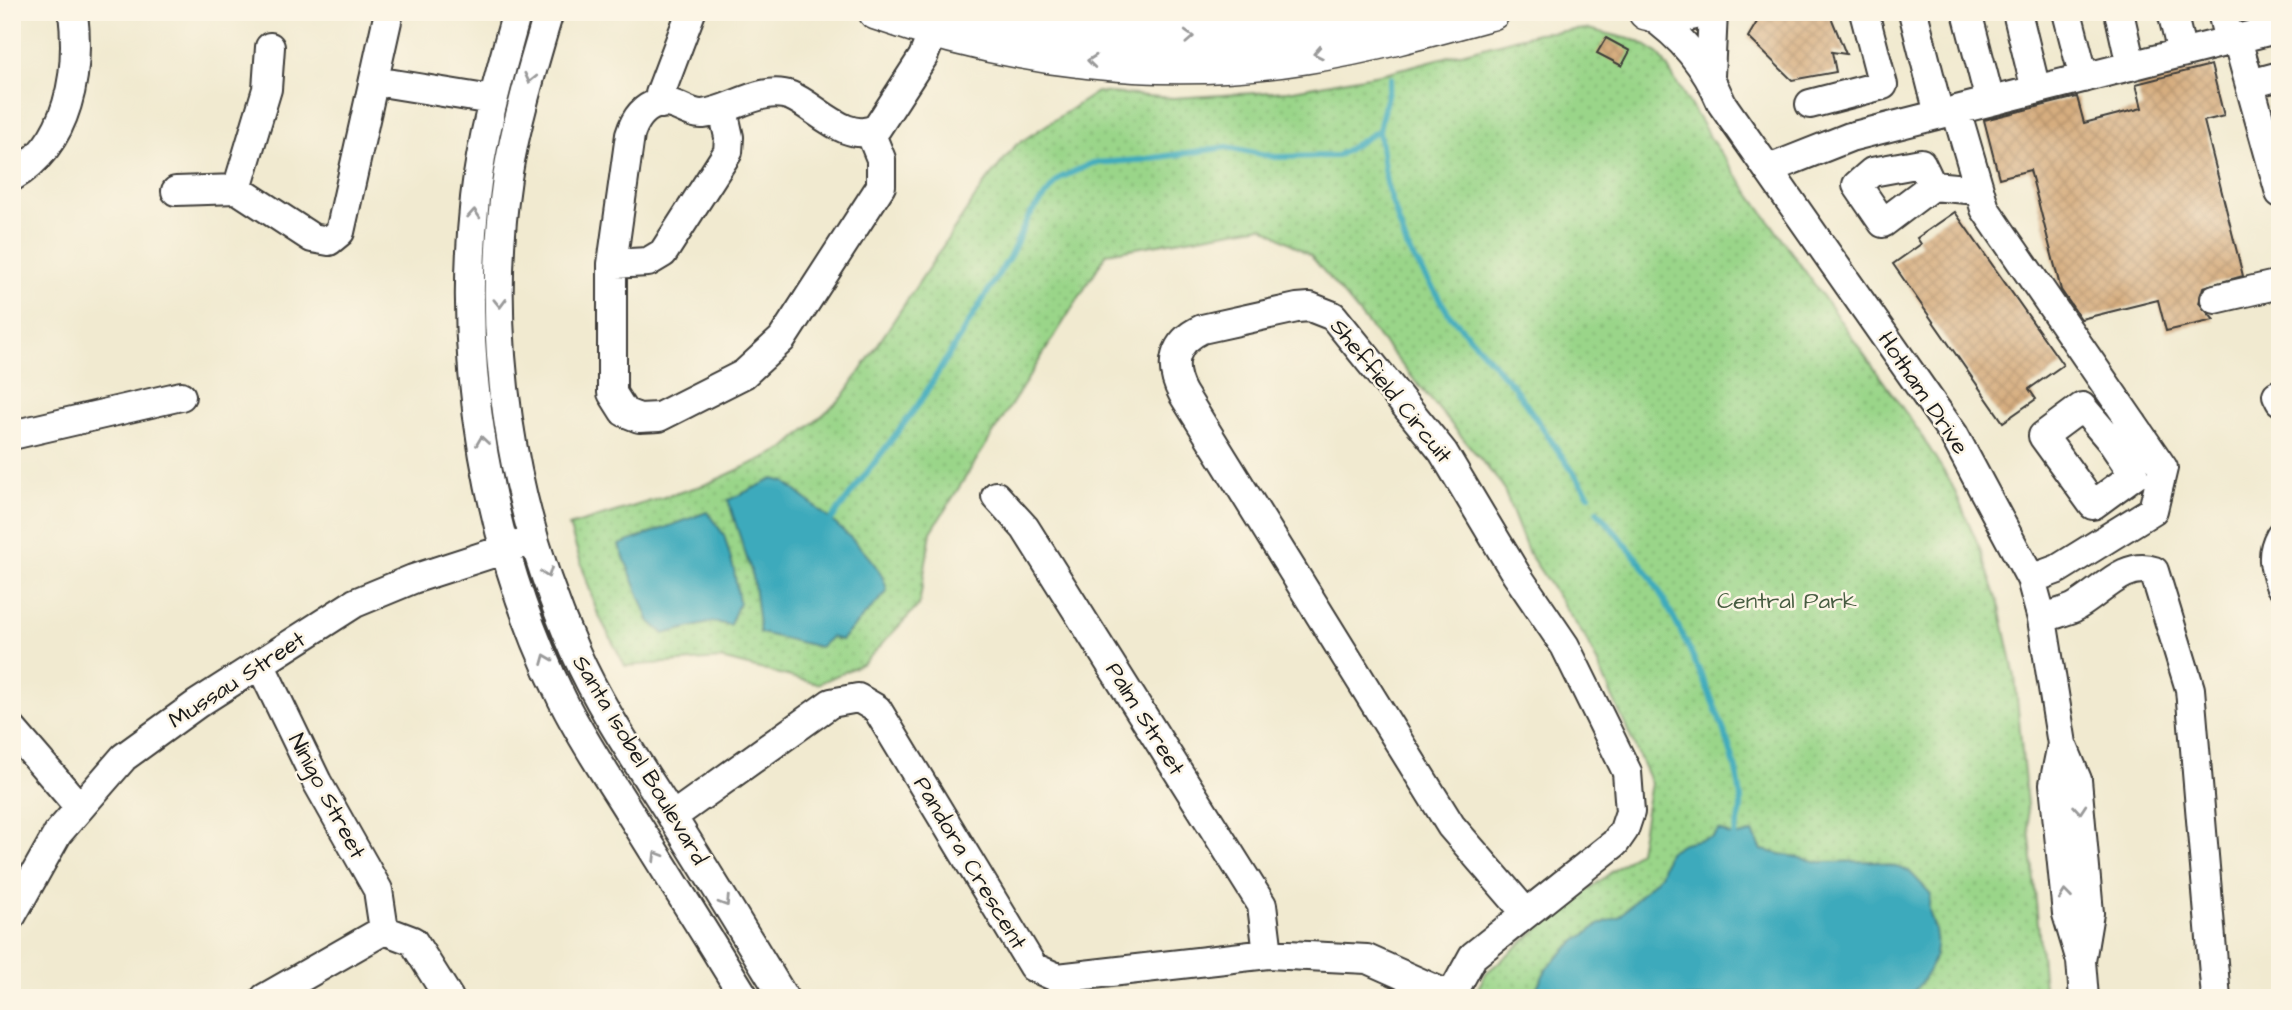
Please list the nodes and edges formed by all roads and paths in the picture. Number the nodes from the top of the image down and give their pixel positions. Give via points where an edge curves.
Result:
1 (73, 12) edge
2 (389, 12) edge
3 (517, 12) edge
4 (548, 12) edge
5 (691, 12) edge
6 (876, 12) edge
7 (1388, 12) edge
8 (1492, 12) edge
9 (1693, 12) edge
10 (1713, 12) edge
11 (1864, 12) edge
12 (1913, 12) edge
13 (1967, 12) edge
14 (2017, 12) edge
15 (2067, 12) edge
16 (2119, 12) edge
17 (2172, 12) edge
18 (2222, 12) edge
19 (982, 13) edge
20 (1647, 13) edge
21 (2280, 28) edge
22 (933, 32) junction
23 (2237, 39) junction
24 (271, 47) dead end
25 (2182, 53) junction
26 (2131, 66) junction
27 (1928, 73) junction
28 (1710, 76) junction
29 (2280, 76) edge
30 (2084, 78) junction
31 (375, 80) junction
32 (2250, 84) junction
33 (1883, 85) junction
34 (2036, 90) junction
35 (1841, 96) junction
36 (492, 100) junction
37 (1990, 101) junction
38 (661, 104) junction
39 (1810, 104) dead end
40 (723, 110) junction
41 (1947, 112) junction
42 (2272, 128) edge
43 (870, 132) junction
44 (1850, 137) junction
45 (1769, 169) junction
46 (12, 177) edge
47 (1933, 186) dead end
48 (237, 189) junction
49 (1979, 190) junction
50 (176, 191) dead end
51 (2280, 192) edge
52 (611, 264) junction
53 (2280, 284) edge
54 (2215, 299) dead end
55 (181, 396) dead end
56 (2133, 424) junction
57 (12, 435) edge
58 (2111, 441) dead end
59 (996, 496) dead end
60 (2280, 536) edge
61 (535, 540) junction
62 (506, 548) junction
63 (2031, 579) junction
64 (2280, 585) edge
65 (2042, 618) junction
66 (260, 664) junction
67 (12, 729) edge
68 (79, 807) junction
69 (672, 817) junction
70 (1526, 913) junction
71 (12, 915) edge
72 (384, 930) junction
73 (1268, 954) junction
74 (1450, 997) edge
75 (265, 998) edge
76 (449, 998) edge
77 (745, 998) edge
78 (784, 998) edge
79 (2084, 998) edge
80 (2216, 998) edge

1 - 46 street via 76,65 69,102 50,140
2 - 31 street
3 - 36 street, Santa Isobel Boulevard
4 -> 61 street, Santa Isobel Boulevard via 508,177 499,271 501,368 516,465
5 - 38 street via 660,94
6 - 22 main road
19 -> 7 main road via 1115,36 1174,38 1300,30
8 -> 22 main road via 1304,56 1207,65 1133,65 1027,54
9 - 20 main road via 1670,17
10 - 28 street, Hotham Drive
11 - 33 street
12 - 27 street
13 - 37 street
14 - 34 street
15 - 30 street
16 - 26 street
17 - 25 street
18 - 23 street via 2227,29
20 - 28 street, Hotham Drive via 1676,32
21 - 23 street
22 - 43 street via 923,57
23 - 25 street
23 - 32 street
24 - 48 street via 267,89
25 - 26 street
26 - 30 street
27 - 33 street
27 - 41 street
28 - 45 street, Hotham Drive via 1722,104
29 - 32 street
30 - 34 street
31 - 36 street
31 - 48 street via 340,232 329,241 312,238
32 - 42 street
33 - 35 street
34 - 37 street
35 - 39 street
35 - 44 street
62 -> 36 street, Santa Isobel Boulevard via 491,498 475,386 469,284 475,197
37 - 41 street
38 - 40 street via 675,103 699,114
38 - 52 street via 635,120 630,135
40 - 43 street via 768,93 790,96 849,130
40 - 52 street via 728,152 663,253 648,262
41 - 44 street
41 - 49 street
42 - 51 street
43 - 52 street via 881,159 881,186 782,339 744,374 659,417 639,418 624,412 612,393
44 - 45 street
45 - 63 street, Hotham Drive via 1954,435
47 - 49 street
48 - 50 street
49 - 56 street via 1985,209
53 - 54 street
55 - 57 street
56 - 58 street
56 - 63 street via 2164,468 2153,510 2058,569
59 - 73 street, Palm Street via 1026,528 1262,905
60 - 64 street via 2273,566
61 - 62 street, Mussau Street
61 -> 69 street, Santa Isobel Boulevard via 575,652
62 - 66 street, Mussau Street via 355,603
77 -> 62 street, Santa Isobel Boulevard via 562,699
63 - 65 street, Hotham Drive
65 - 79 street, Hotham Drive via 2062,744 2054,784 2067,914 2081,961
65 - 80 street via 2074,607 2126,572 2143,567 2154,571 2189,688
66 - 68 street, Mussau Street via 124,757
66 - 72 street, Ninigo Street via 317,782 378,890
67 - 68 street
68 - 71 street, Mussau Street via 58,833
69 - 73 street, Pandora Crescent via 831,703 858,698 877,709 1033,967 1058,978
69 -> 78 street, Santa Isobel Boulevard
70 - 70 street, Sheffield Circuit via 1443,813 1183,394 1174,368 1175,354 1189,335 1297,308 1310,307 1333,316 1443,452 1565,646 1627,772 1630,812 1615,843
70 - 74 street, Sheffield Circuit via 1473,956
72 - 75 street
72 - 76 street via 413,941
73 - 74 street, Pandora Crescent via 1367,959

